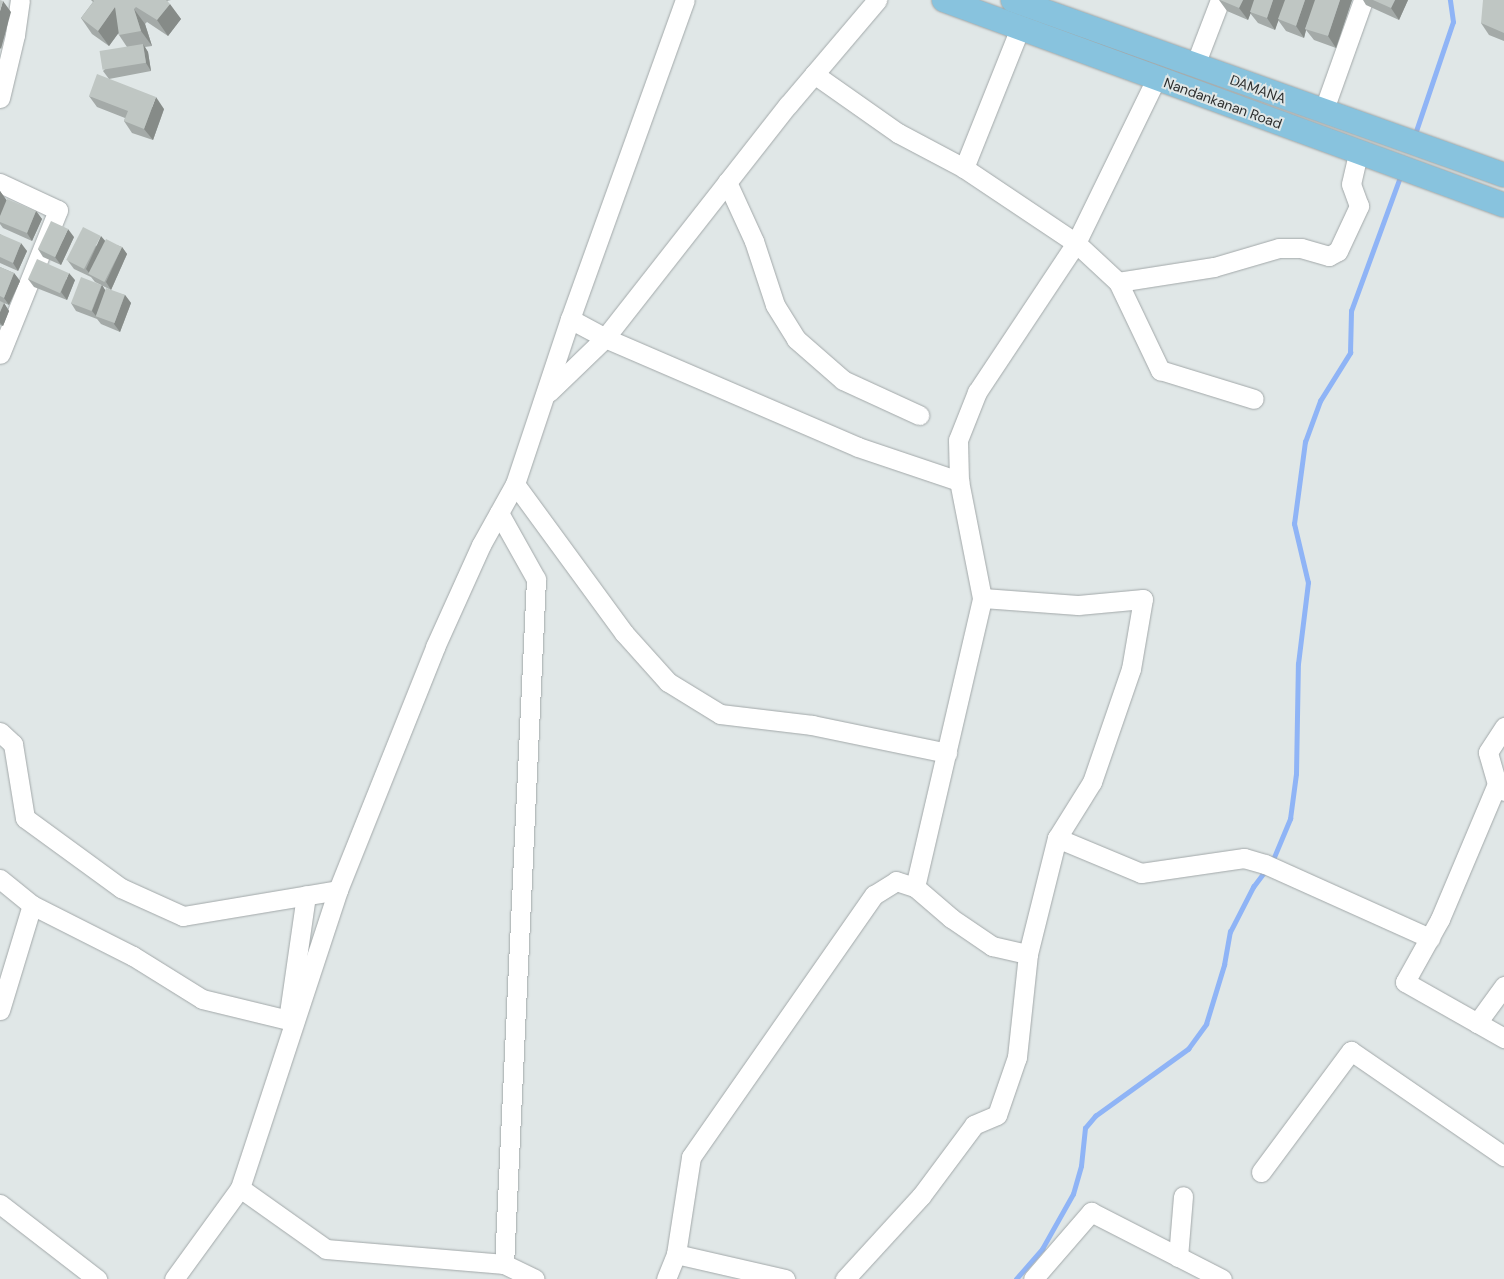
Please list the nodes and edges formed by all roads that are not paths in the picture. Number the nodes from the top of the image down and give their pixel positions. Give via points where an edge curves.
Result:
1 (20, 0) edge
2 (685, 0) edge
3 (877, 0) edge
4 (944, 0) edge
5 (1014, 0) edge
6 (1220, 0) edge
7 (1363, 0) edge
8 (1020, 28) junction
9 (1195, 65) junction
10 (814, 74) junction
11 (1156, 79) junction
12 (0, 98) edge
13 (1323, 112) junction
14 (1367, 156) junction
15 (964, 168) junction
16 (1504, 175) edge
17 (727, 182) junction
18 (0, 183) edge
19 (1504, 205) edge
20 (1076, 243) junction
21 (1118, 282) junction
22 (570, 319) junction
23 (605, 338) junction
24 (0, 354) edge
25 (548, 394) junction
26 (1254, 399) dead end
27 (919, 415) dead end
28 (959, 481) junction
29 (515, 484) junction
30 (499, 513) junction
31 (982, 598) junction
32 (1504, 727) edge
33 (7, 738) edge
34 (947, 753) junction
35 (0, 759) edge
36 (1500, 788) edge
37 (1058, 838) junction
38 (0, 879) edge
39 (916, 887) junction
40 (338, 890) junction
41 (306, 895) junction
42 (32, 906) junction
43 (1430, 938) junction
44 (1028, 954) junction
45 (1504, 986) edge
46 (0, 1010) edge
47 (1477, 1023) junction
48 (1504, 1038) edge
49 (1504, 1156) edge
50 (1261, 1172) dead end
51 (240, 1188) junction
52 (1183, 1196) dead end
53 (0, 1204) edge
54 (676, 1254) junction
55 (1178, 1257) junction
56 (504, 1264) junction
57 (97, 1279) edge
58 (174, 1279) edge
59 (535, 1279) edge
60 (666, 1279) edge
61 (785, 1279) edge
62 (845, 1279) edge
63 (1034, 1279) edge
64 (1222, 1279) edge

1 - 12 street
2 - 22 street
3 - 10 street
4 - 8 main road, Nandankanan Road
5 - 9 main road, DAMANA
6 - 9 street
7 - 13 street
8 - 11 main road, Nandankanan Road
8 - 15 street
9 - 13 main road, DAMANA
10 - 15 street via 898,133
10 - 17 street
11 - 14 main road, Nandankanan Road
11 - 20 street
13 - 16 main road, DAMANA
14 - 19 main road, Nandankanan Road
14 - 21 street via 1351,184 1359,206 1338,251 1329,256 1301,248 1279,248 1214,267
15 - 20 street
17 - 23 street
17 - 27 street via 754,241 775,305 796,339 843,380
18 - 24 street via 58,210
20 - 21 street
20 - 28 street via 977,392 958,440
21 - 26 street via 1160,370
22 - 23 street
22 - 25 street
23 - 25 street
23 - 28 street via 858,446
25 - 29 street
28 - 31 street
29 - 30 street
29 - 34 street via 624,633 668,682 720,714 812,725
30 - 40 street via 435,647
30 - 56 street via 536,579
31 - 34 street
31 - 37 street via 1078,605 1143,599 1131,668 1092,782
32 - 36 street via 1488,752
33 - 35 street
33 - 41 street via 25,818 121,888 184,916
34 - 39 street
36 - 43 street
37 - 43 street via 1141,873 1244,858 1265,864
37 - 44 street
38 - 42 street
39 - 44 street via 951,918 992,946
39 - 54 street via 896,881 874,894 691,1158
40 - 41 street
40 - 51 street
41 - 42 street via 288,1020 202,998 133,956
42 - 46 street
43 - 47 street via 1405,982
44 - 62 street via 1017,1057 997,1115 974,1125 921,1196
45 - 47 street
47 - 48 street
49 - 50 street via 1351,1051
51 - 56 street via 326,1249
51 - 58 street
52 - 55 street
53 - 57 street
54 - 60 street
54 - 61 street
55 - 63 street via 1091,1212
55 - 64 street
56 - 59 street

